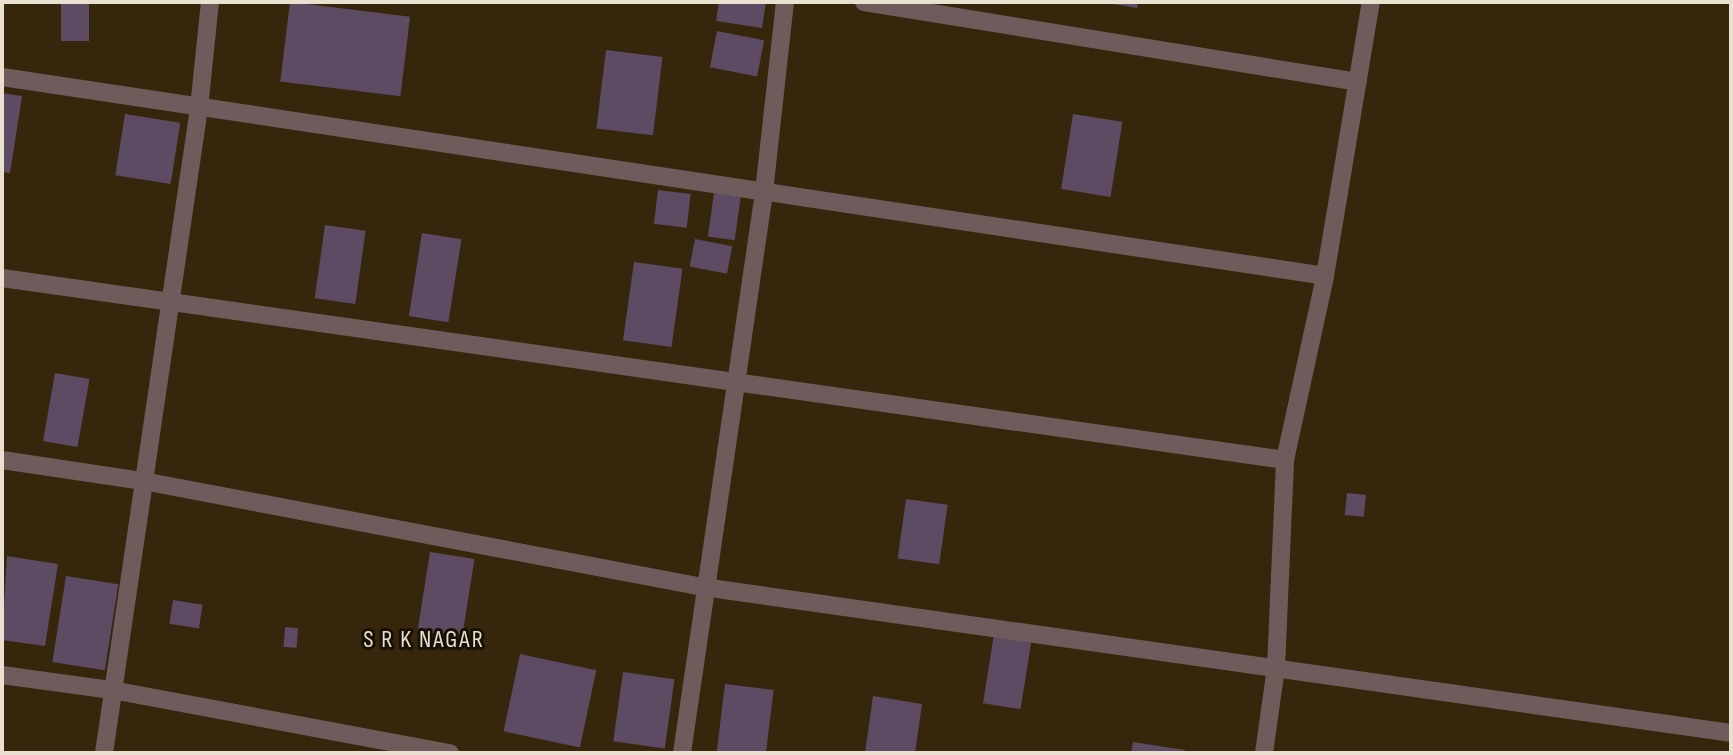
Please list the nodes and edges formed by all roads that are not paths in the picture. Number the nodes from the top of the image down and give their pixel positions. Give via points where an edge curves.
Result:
1 (211, 2) edge
2 (785, 2) edge
3 (863, 2) edge
4 (1370, 2) edge
5 (2, 77) edge
6 (1358, 82) junction
7 (199, 108) junction
8 (764, 192) junction
9 (1325, 276) junction
10 (2, 278) edge
11 (170, 304) junction
12 (735, 382) junction
13 (2, 460) edge
14 (1285, 460) junction
15 (143, 481) junction
16 (703, 587) junction
17 (1276, 668) junction
18 (2, 675) edge
19 (112, 690) junction
20 (1731, 733) edge
21 (104, 753) edge
22 (450, 753) edge
23 (682, 753) edge
24 (1264, 753) edge

1 - 7 street
2 - 8 street
3 - 6 street
4 - 6 street
5 - 7 street
6 - 9 street
7 - 8 street
7 - 11 street
8 - 9 street
8 - 12 street
9 - 14 street
10 - 11 street
11 - 12 street
11 - 15 street
12 - 14 street
12 - 16 street
13 - 15 street
14 - 17 street
15 - 16 street
15 - 19 street
16 - 17 street
16 - 23 street
17 - 20 street
17 - 24 street
18 - 19 street
19 - 21 street
19 - 22 street

